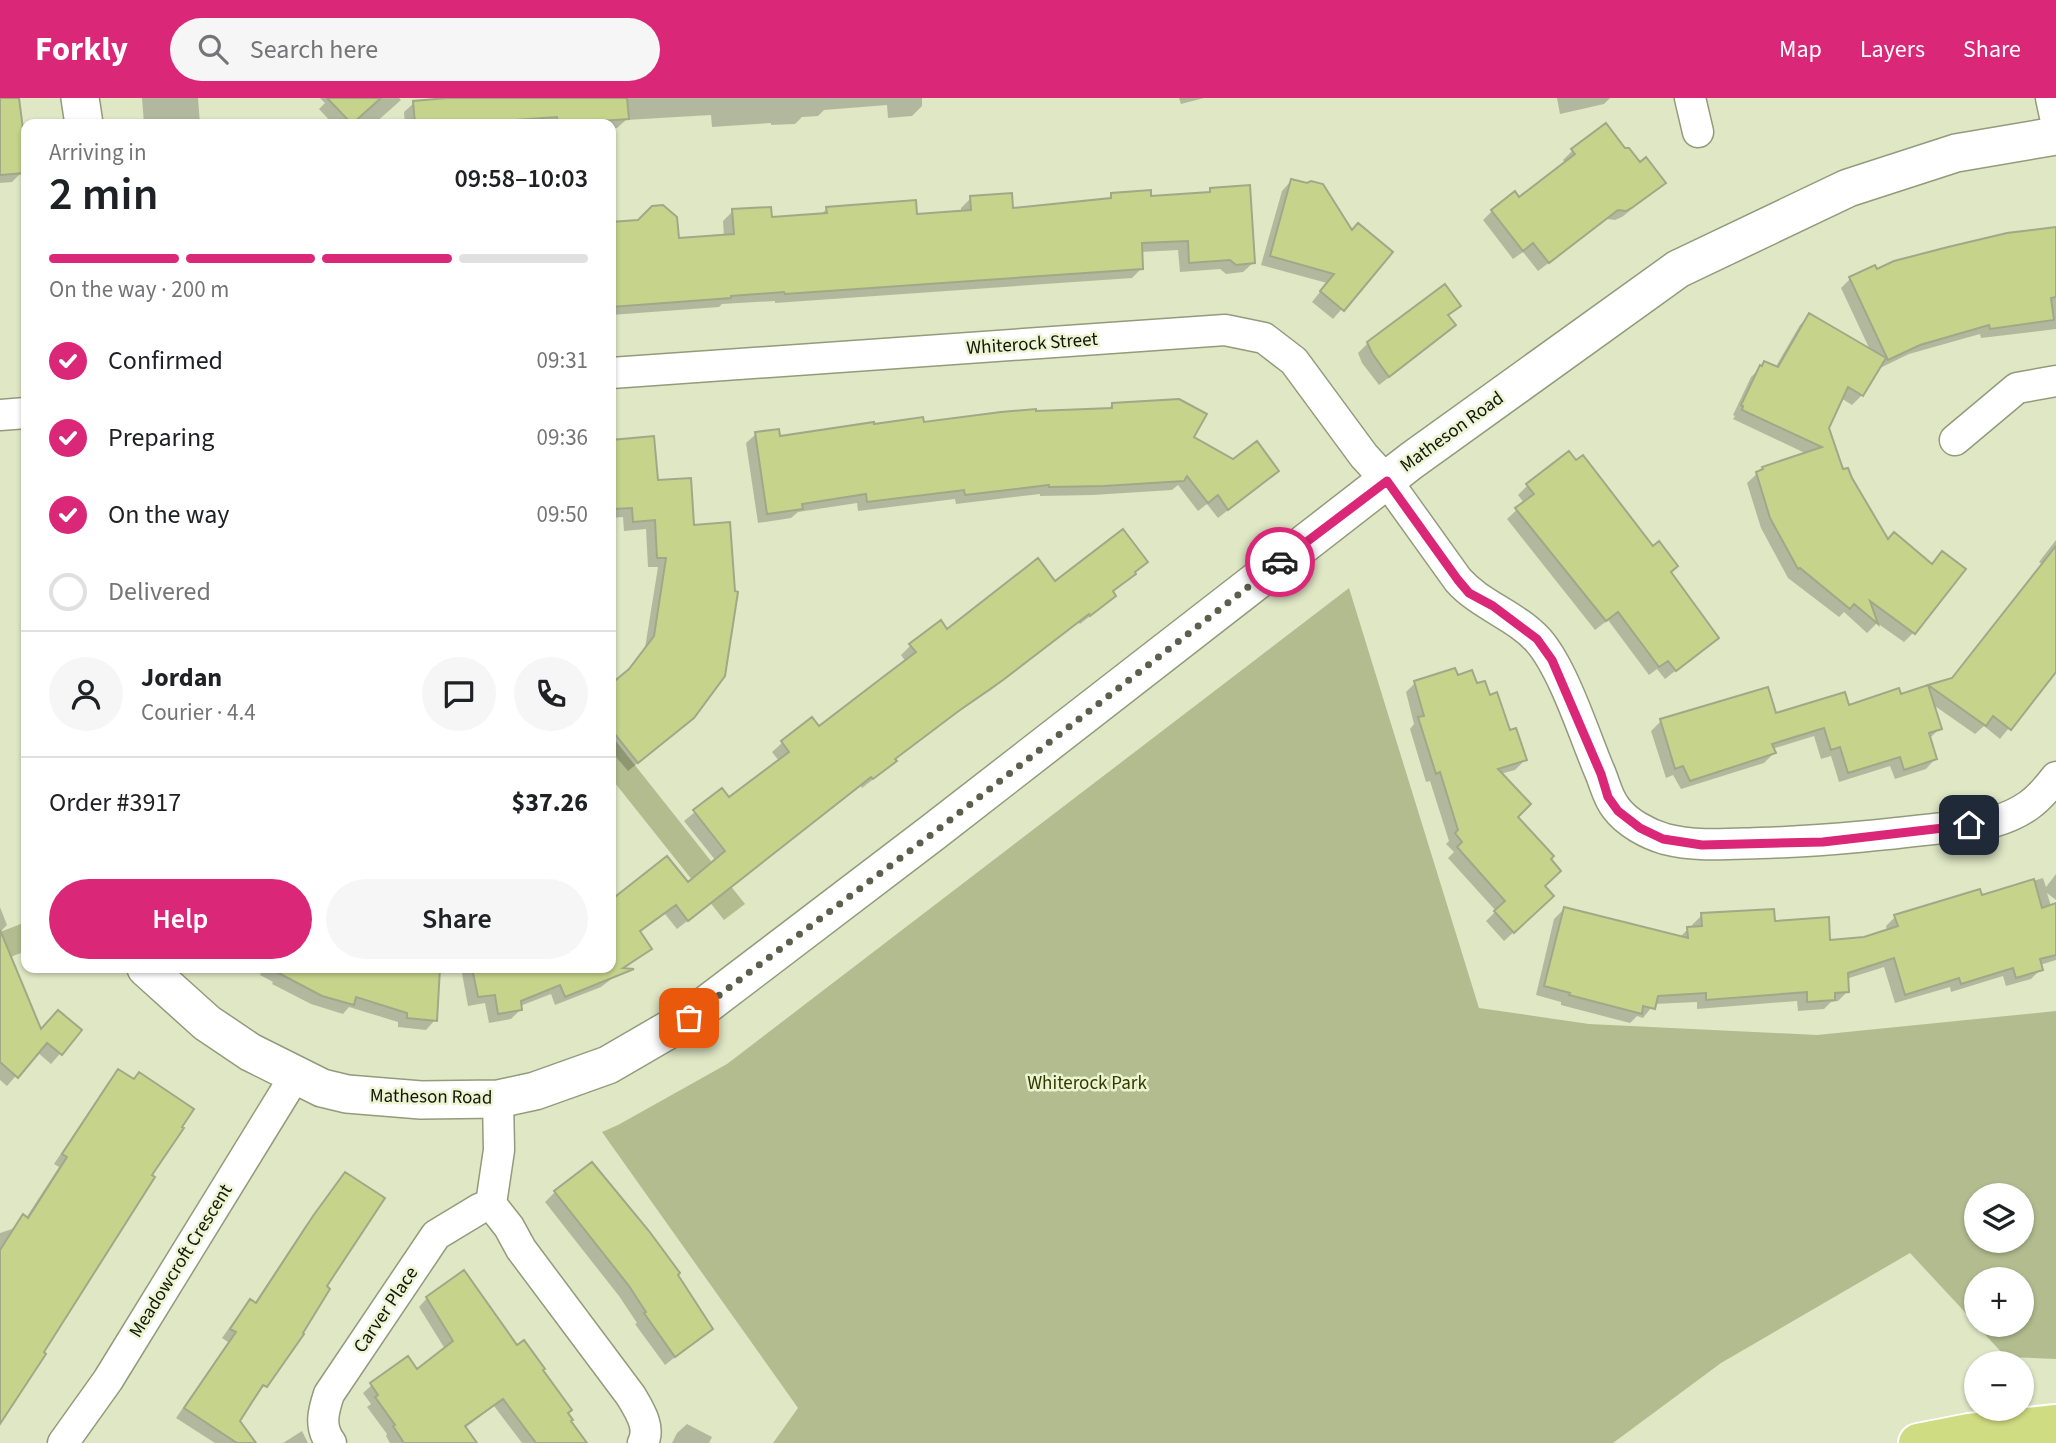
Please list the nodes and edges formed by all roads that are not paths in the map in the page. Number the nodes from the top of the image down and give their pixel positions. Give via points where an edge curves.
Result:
1 (80, 98) edge
2 (1690, 98) edge
3 (2051, 98) edge
4 (83, 119) edge
5 (2056, 121) edge
6 (1698, 132) dead end
7 (2056, 136) edge
8 (616, 373) edge
9 (2056, 381) edge
10 (21, 413) edge
11 (0, 415) edge
12 (1955, 440) dead end
13 (1387, 481) junction
14 (2056, 777) edge
15 (152, 973) edge
16 (295, 1076) junction
17 (498, 1099) junction
18 (491, 1204) junction
19 (2056, 1424) edge
20 (63, 1443) edge
21 (331, 1443) edge
22 (643, 1443) edge
23 (1918, 1443) edge

1 - 4 street
2 - 6 street
3 - 5 street
7 - 13 street, Matheson Road via 1956,153 1848,188 1678,269
8 - 13 street, Whiterock Street via 1225,330 1264,338 1294,361
9 - 12 street via 2017,388
10 - 11 street
13 - 14 street, Whiterock Street via 1469,593 1537,639 1558,672 1608,797 1640,828 1663,839 1702,845 1823,842 1993,822 2017,814
13 - 17 street, Matheson Road via 689,1018 608,1065
15 - 16 street, Matheson Road via 207,1023
16 - 17 street, Matheson Road via 356,1095
16 - 20 street, Meadowcroft Crescent via 108,1380
17 - 18 street via 499,1150
18 - 21 street, Carver Place via 436,1236 329,1394 322,1414
18 - 22 street via 631,1396 643,1418
19 - 23 main road

